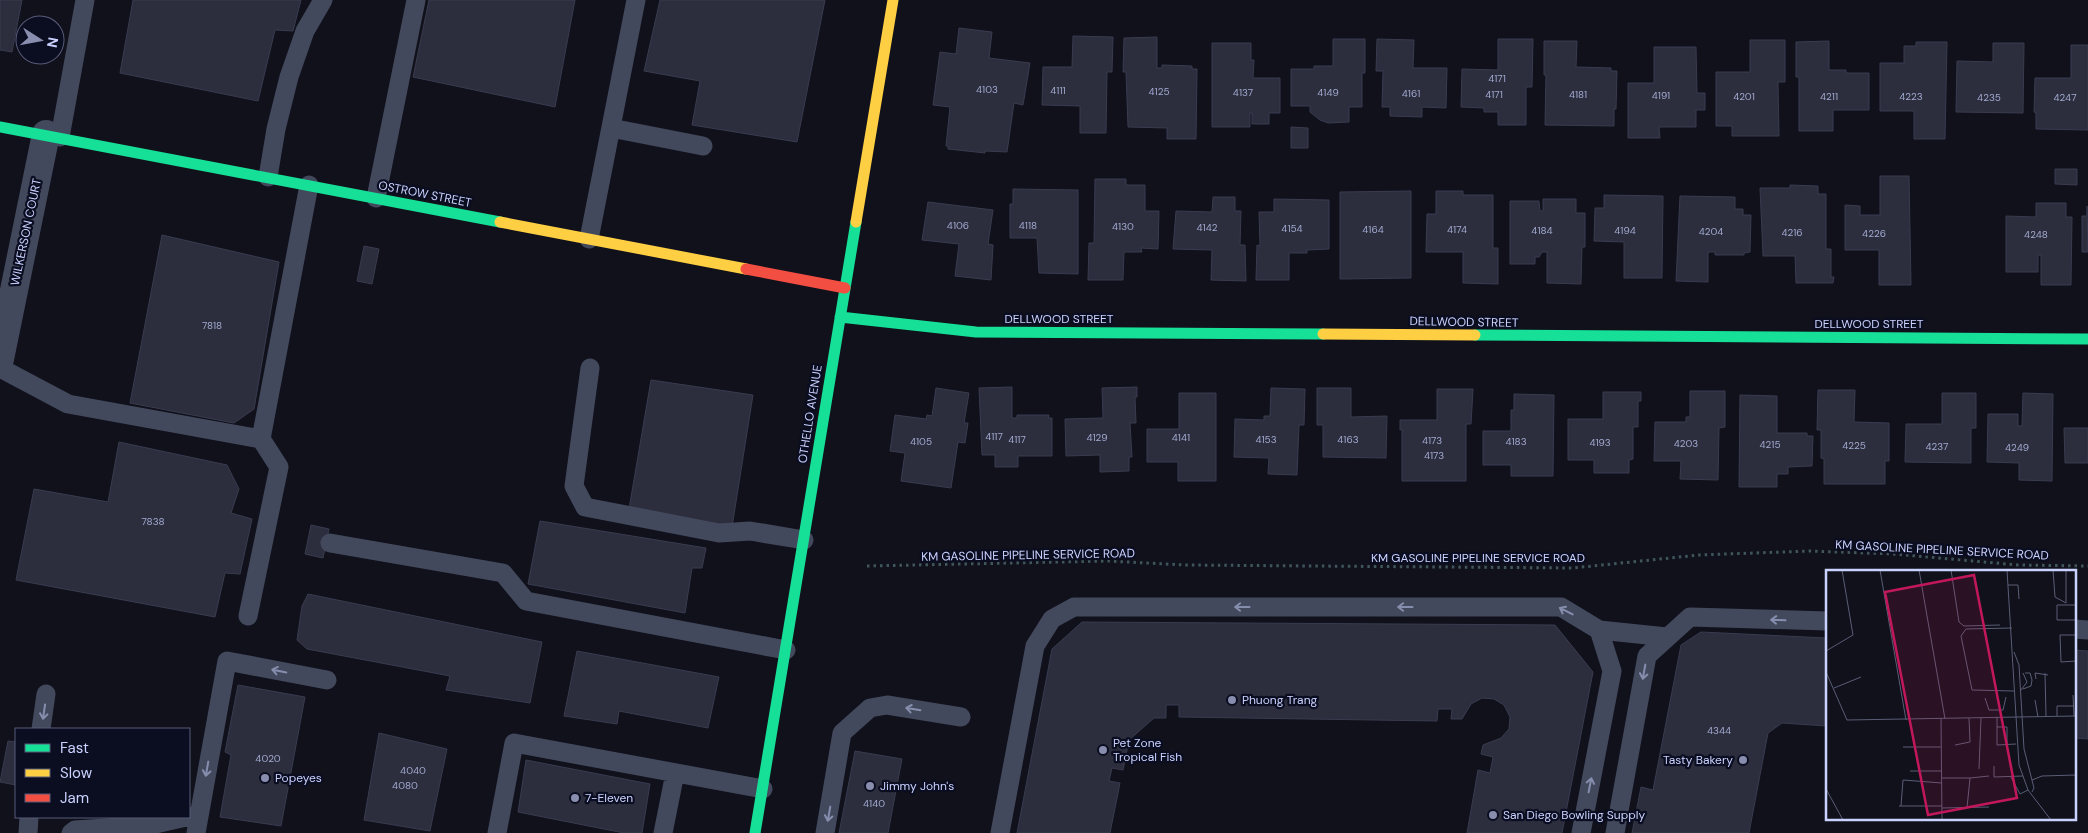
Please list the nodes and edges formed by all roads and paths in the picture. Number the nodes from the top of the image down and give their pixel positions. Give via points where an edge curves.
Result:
1 (86, 0) edge
2 (323, 0) edge
3 (416, 0) edge
4 (636, 0) edge
5 (893, 0) edge
6 (0, 127) edge
7 (611, 128) junction
8 (53, 136) junction
9 (703, 146) dead end
10 (268, 177) junction
11 (309, 185) junction
12 (376, 198) junction
13 (589, 239) junction
14 (845, 288) junction
15 (840, 317) junction
16 (2088, 339) edge
17 (0, 359) edge
18 (0, 368) edge
19 (590, 368) dead end
20 (261, 439) junction
21 (804, 540) junction
22 (330, 543) dead end
23 (867, 566) dead end
24 (2088, 566) edge
25 (248, 616) dead end
26 (1826, 621) edge
27 (1599, 630) junction
28 (1667, 637) junction
29 (786, 650) junction
30 (327, 680) dead end
31 (46, 694) dead end
32 (961, 717) dead end
33 (41, 728) edge
34 (675, 773) junction
35 (763, 788) junction
36 (199, 814) junction
37 (190, 816) edge
38 (28, 818) edge
39 (182, 818) edge
40 (502, 832) edge
41 (28, 833) edge
42 (72, 833) edge
43 (196, 833) edge
44 (663, 833) edge
45 (755, 833) edge
46 (825, 833) edge
47 (1000, 833) edge
48 (1581, 833) edge
49 (1615, 833) edge

1 - 8 lane
2 - 10 lane via 305,31 289,77
3 - 12 lane
4 - 7 lane
5 - 14 street, OTHELLO AVENUE
6 - 8 street, OSTROW STREET
7 - 9 lane
7 - 13 lane
8 - 10 street, OSTROW STREET
8 - 17 street, WILKERSON COURT
10 - 11 street, OSTROW STREET
11 - 12 street, OSTROW STREET
11 - 20 lane
12 - 13 street, OSTROW STREET
13 - 14 street, OSTROW STREET
14 - 15 street, OTHELLO AVENUE
15 - 16 street, DELLWOOD STREET via 976,332
15 - 21 street, OTHELLO AVENUE
18 - 20 lane via 68,404
19 - 21 lane via 574,486 585,508 719,533 750,531
20 - 25 lane via 279,467
21 - 29 street, OTHELLO AVENUE
22 - 29 lane via 503,573 526,600
23 - 24 path, KM GASOLINE PIPELINE SERVICE ROAD via 1108,561 1224,566 1573,568 1699,555 1810,551 1894,554 2018,565
26 -> 28 lane via 1690,617
27 - 28 lane
27 -> 47 lane via 1561,607 1074,607 1052,619 1035,646
48 -> 27 lane via 1612,671
28 -> 49 lane via 1647,656
29 - 35 street, OTHELLO AVENUE
30 -> 36 lane via 227,661
31 -> 33 lane
32 -> 46 lane via 887,705 870,708 842,733
34 - 35 lane
34 - 40 lane via 514,743
34 - 44 lane
35 - 45 street, OTHELLO AVENUE
36 - 37 lane
36 - 43 lane
38 - 41 lane
39 - 42 lane via 151,825 75,830

